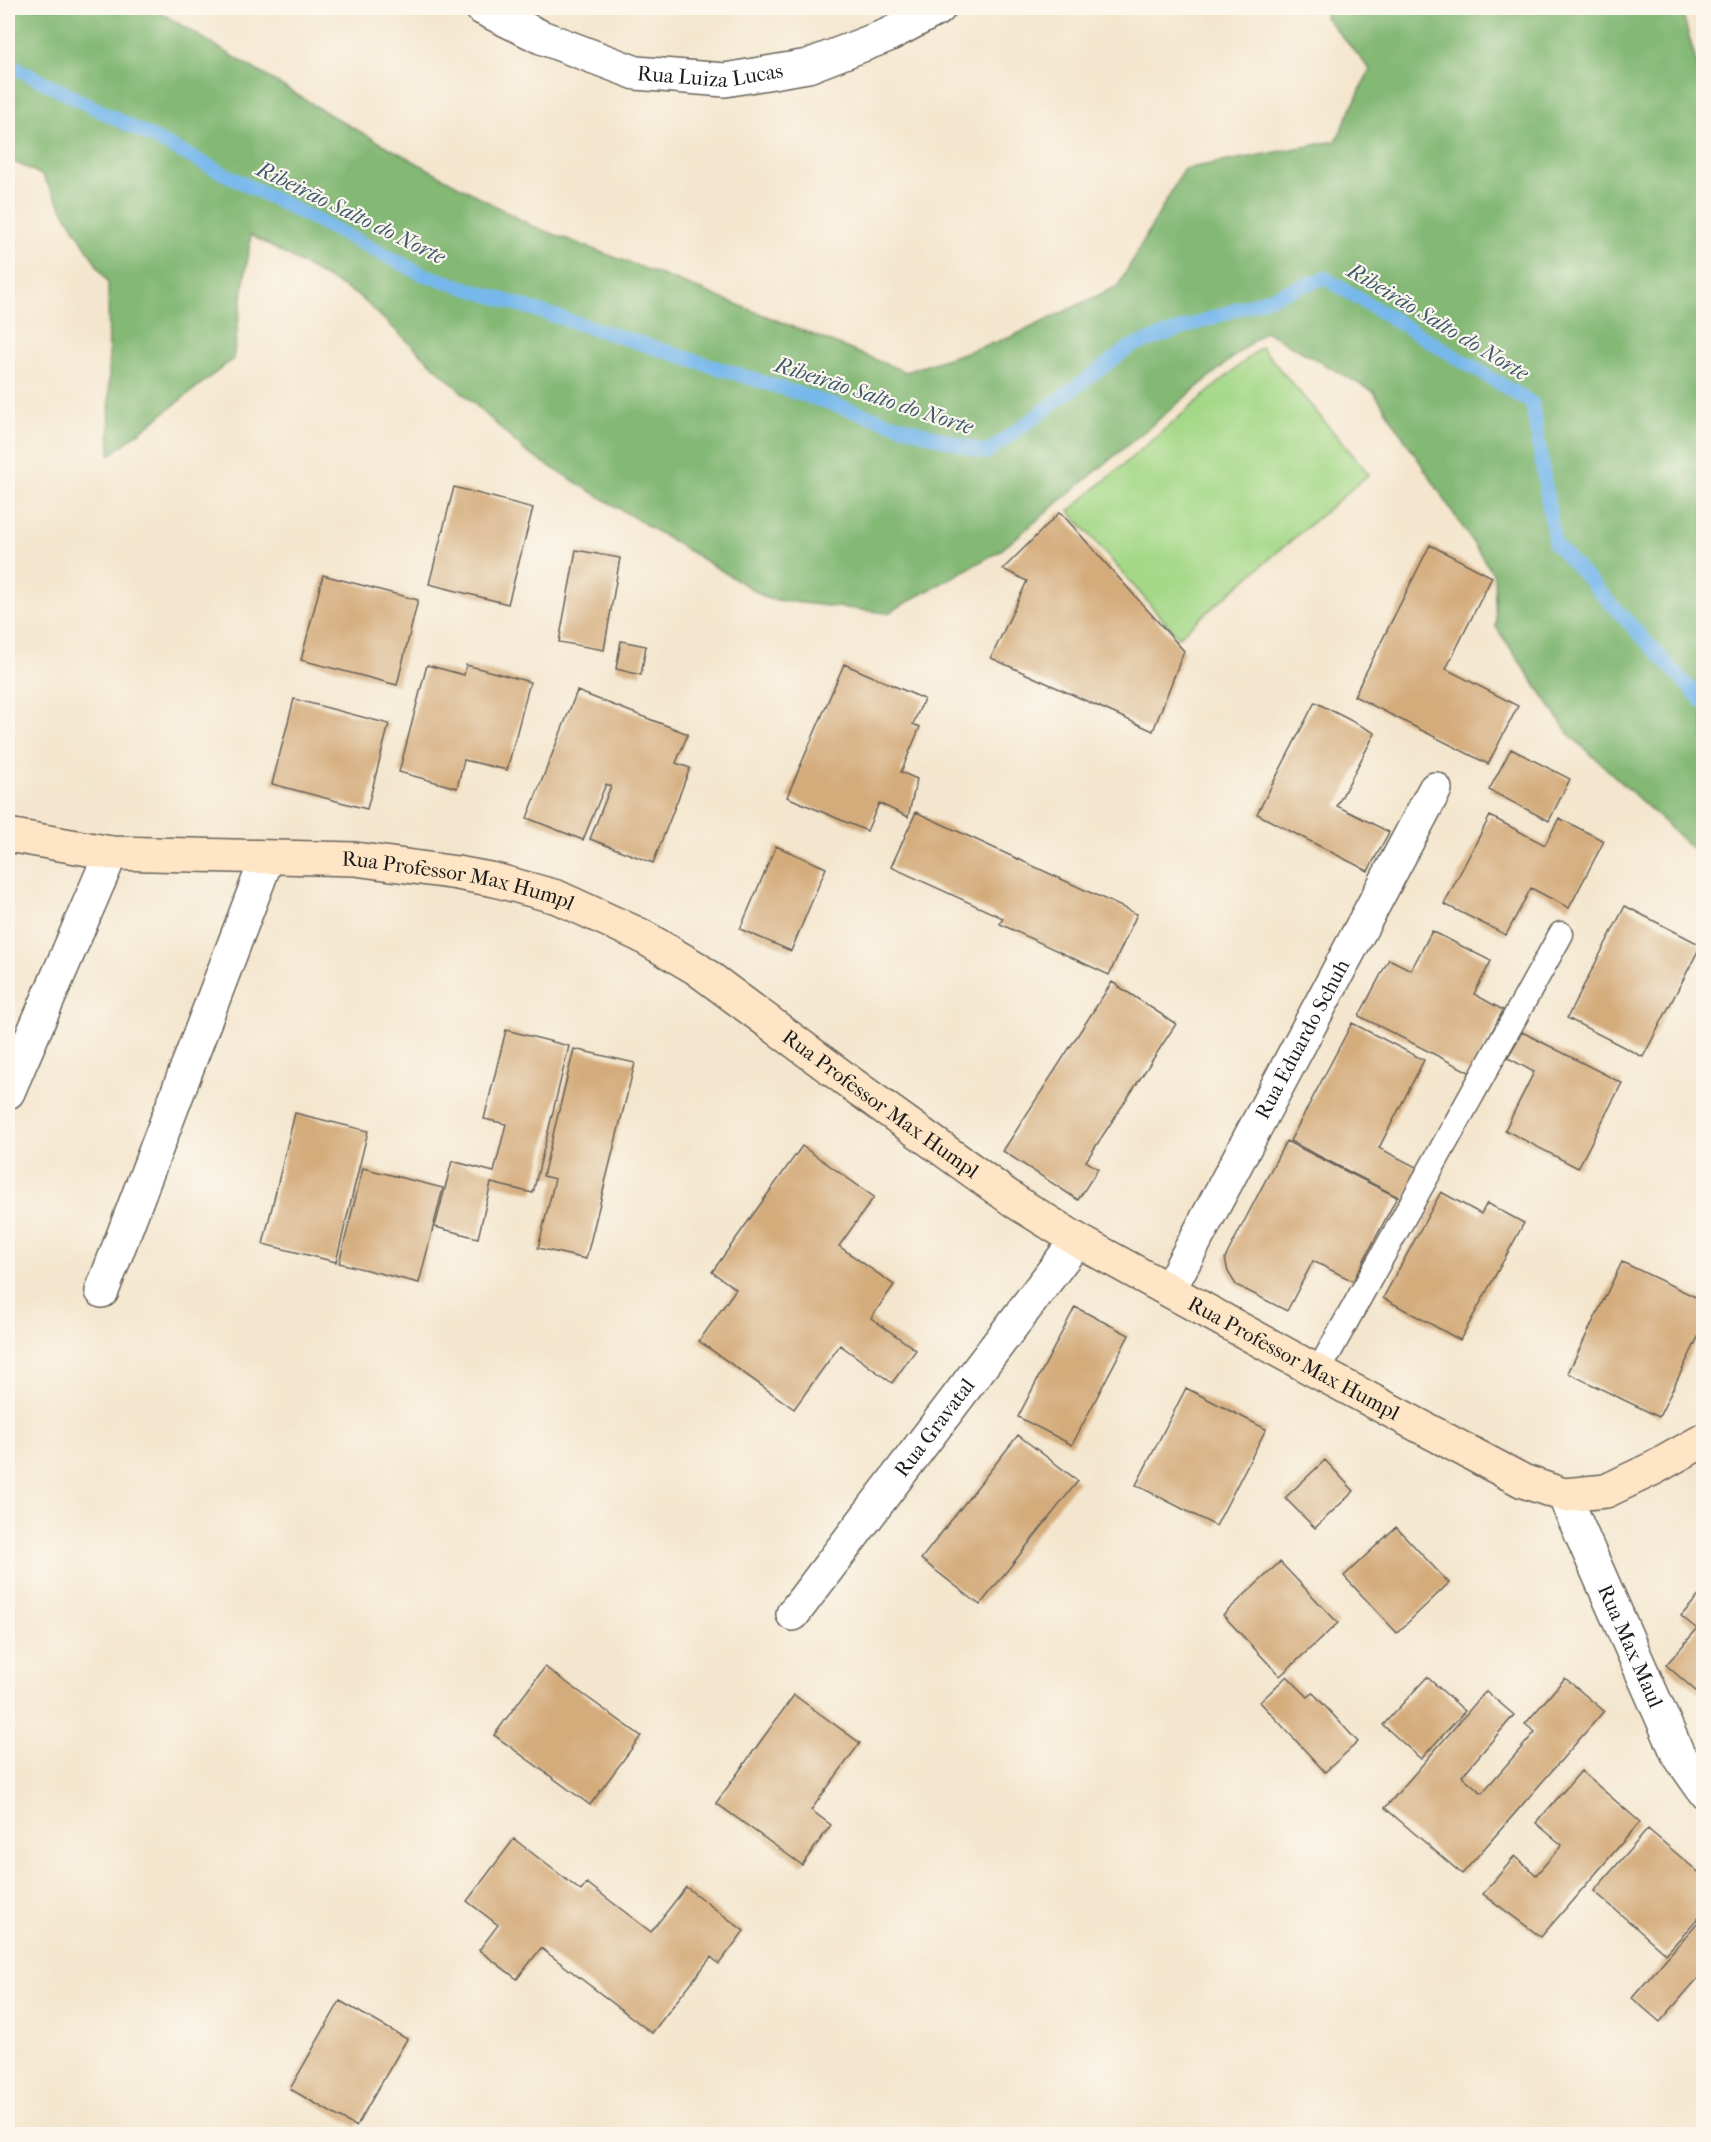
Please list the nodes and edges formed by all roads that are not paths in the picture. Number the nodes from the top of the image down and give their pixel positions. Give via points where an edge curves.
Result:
1 (482, 8) edge
2 (939, 8) edge
3 (1435, 789) dead end
4 (8, 835) edge
5 (111, 853) junction
6 (267, 858) junction
7 (1561, 934) dead end
8 (8, 1092) edge
9 (1077, 1240) junction
10 (1169, 1290) junction
11 (102, 1291) dead end
12 (1318, 1372) junction
13 (1704, 1440) edge
14 (1564, 1495) junction
15 (793, 1614) dead end
16 (1704, 1791) edge

1 - 2 street, Rua Luiza Lucas via 541,37 636,73 726,80 808,66 888,35
3 - 10 street, Rua Eduardo Schuh
4 - 5 street, Rua Professor Max Humpl
5 - 6 street, Rua Professor Max Humpl
5 - 8 street
6 - 9 street, Rua Professor Max Humpl via 355,860 495,880 556,897 640,935 696,968 1016,1202
6 - 11 street
7 - 12 lane
9 - 10 street, Rua Professor Max Humpl
9 - 15 street, Rua Gravatal
10 - 12 street, Rua Professor Max Humpl
12 - 14 street, Rua Professor Max Humpl via 1523,1481
13 - 14 street, Rua Professor Max Humpl via 1606,1491
14 - 16 street, Rua Max Maul via 1678,1754

